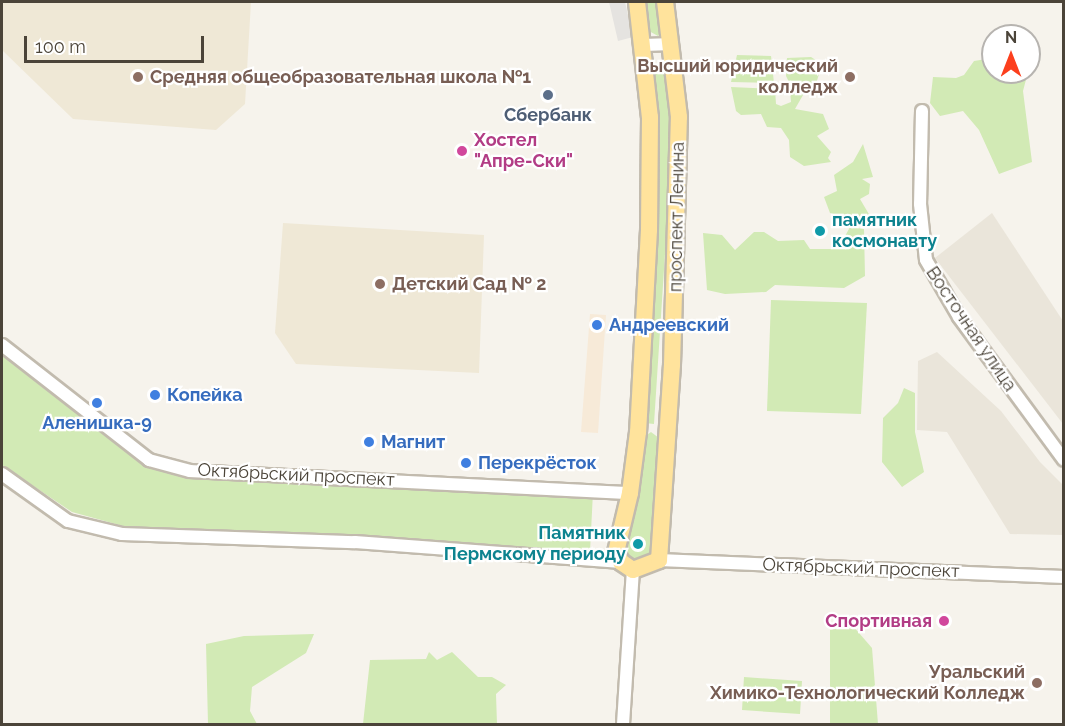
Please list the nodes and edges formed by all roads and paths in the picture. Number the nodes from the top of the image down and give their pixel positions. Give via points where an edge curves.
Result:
1 (637, 2) edge
2 (665, 2) edge
3 (672, 44) junction
4 (644, 45) junction
5 (922, 111) dead end
6 (2, 345) edge
7 (638, 432) junction
8 (666, 433) junction
9 (1064, 460) edge
10 (2, 474) edge
11 (630, 493) junction
12 (658, 560) junction
13 (627, 566) junction
14 (1064, 577) edge
15 (623, 724) edge

1 - 4 main road, проспект Ленина
2 - 3 main road, проспект Ленина
3 - 4 street
3 - 8 main road, проспект Ленина via 679,117 679,233
4 - 7 main road, проспект Ленина via 650,117 649,230
5 - 9 street, Восточная улица via 920,204 926,260 959,317
6 - 11 street, Октябрьский проспект via 148,460 190,471
7 - 8 main road via 651,428
7 - 11 main road, проспект Ленина
8 - 12 main road, проспект Ленина
10 - 13 street via 69,521 122,534 355,542
11 - 13 main road, проспект Ленина via 616,552
12 - 13 main road
12 - 14 street, Октябрьский проспект
13 - 15 street, проспект Ленина

